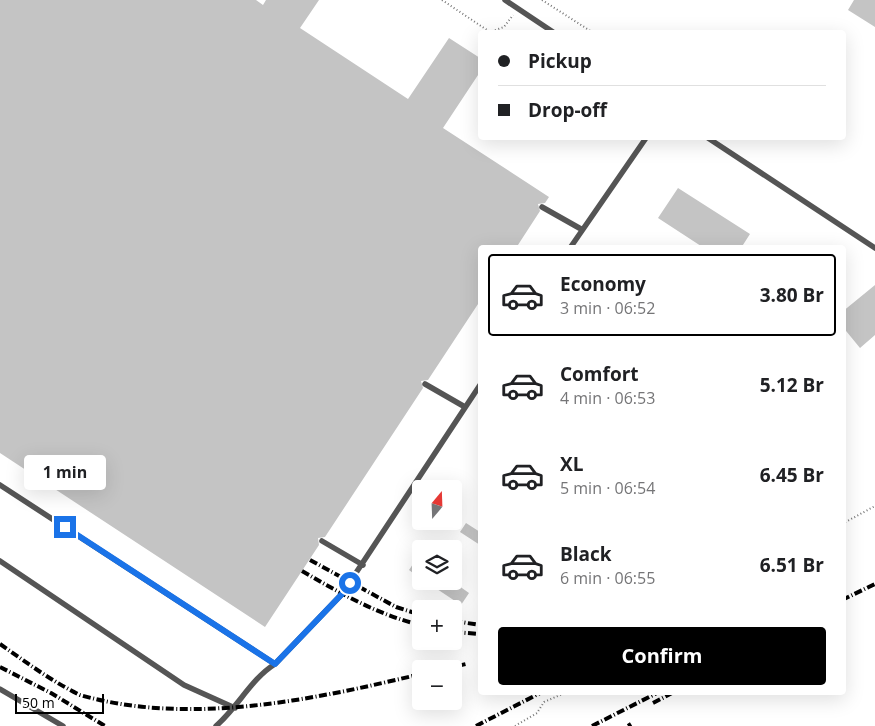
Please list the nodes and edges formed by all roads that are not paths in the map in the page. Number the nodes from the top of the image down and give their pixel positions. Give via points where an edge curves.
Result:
1 (505, 0) edge
2 (550, 30) edge
3 (645, 140) edge
4 (711, 140) edge
5 (542, 207) dead end
6 (581, 229) junction
7 (572, 245) edge
8 (875, 248) edge
9 (426, 384) dead end
10 (478, 387) edge
11 (465, 407) junction
12 (0, 484) edge
13 (322, 541) dead end
14 (0, 561) edge
15 (362, 565) junction
16 (275, 664) junction
17 (0, 689) edge
18 (235, 708) junction
19 (64, 726) edge
20 (216, 726) edge

1 - 2 lane
3 - 6 lane
4 - 8 lane
5 - 6 lane
6 - 7 lane
9 - 11 lane
10 - 11 lane
11 - 15 lane
12 - 16 lane
13 - 15 lane
14 - 18 lane via 184,686
15 - 16 lane via 342,594
16 - 18 lane via 263,672
17 - 19 lane
18 - 20 lane

